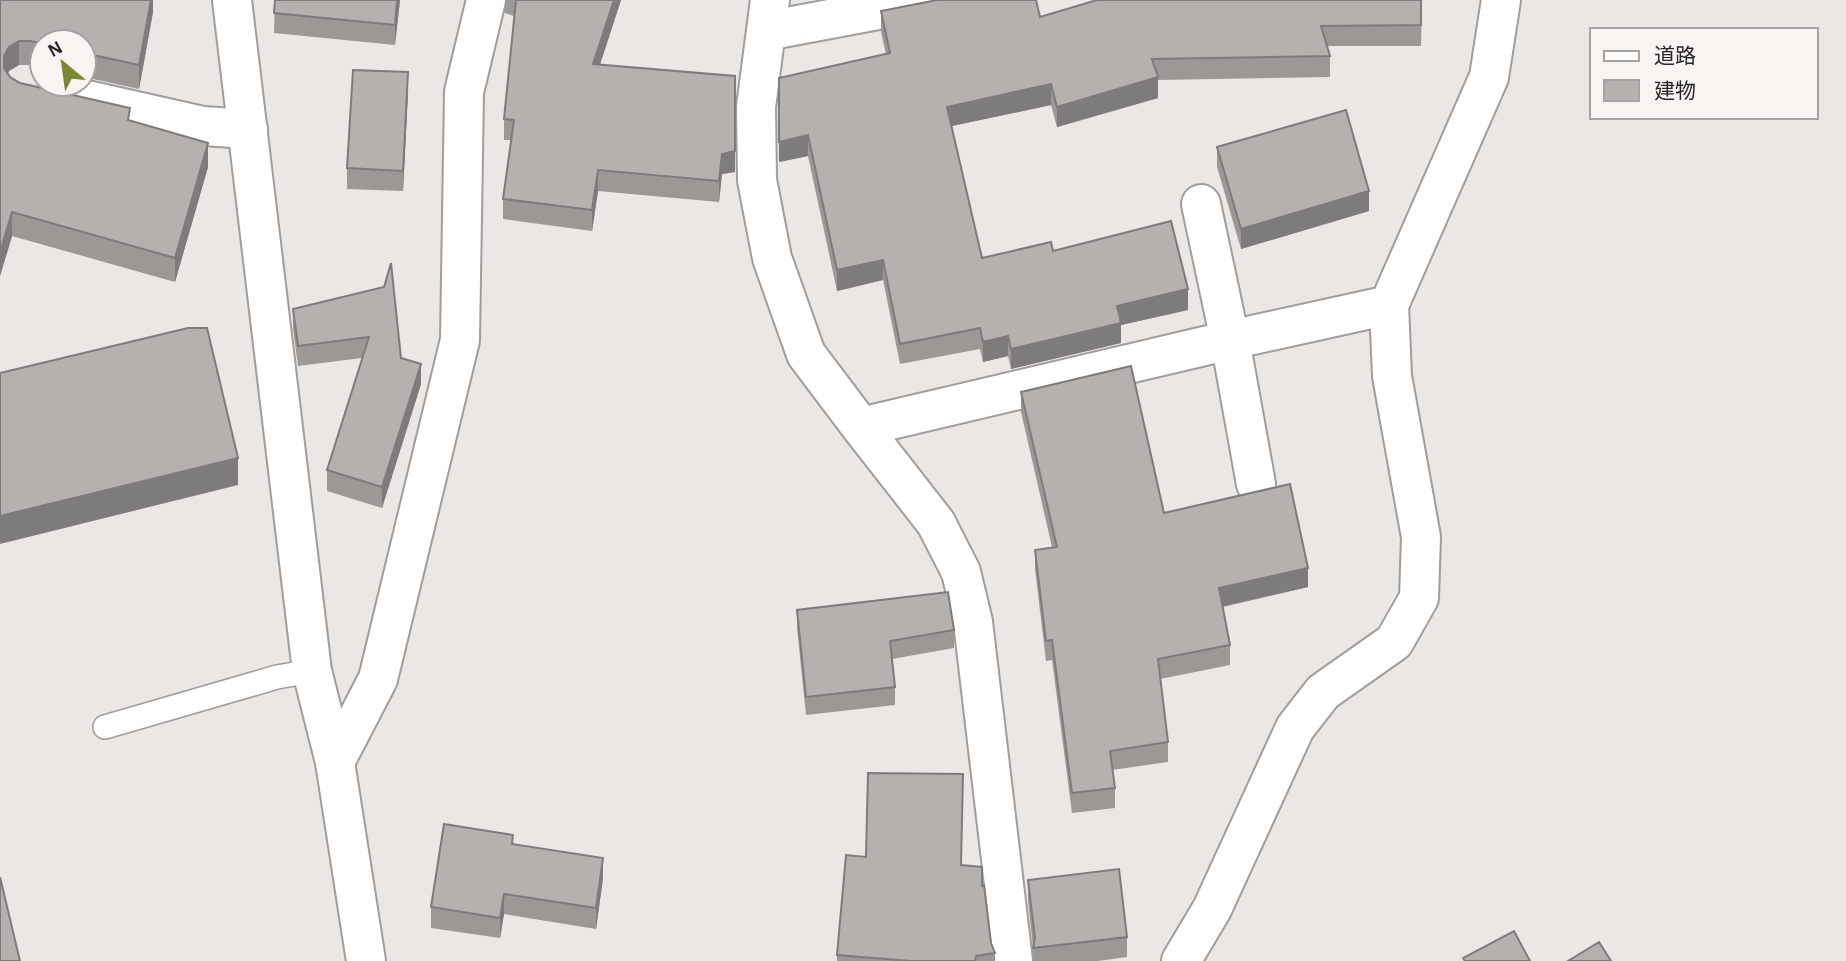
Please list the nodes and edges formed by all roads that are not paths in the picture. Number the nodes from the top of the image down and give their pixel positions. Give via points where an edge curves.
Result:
1 (232, 0) edge
2 (486, 0) edge
3 (931, 0) edge
4 (1501, 0) edge
5 (768, 16) edge
6 (80, 98) edge
7 (248, 129) junction
8 (1201, 204) dead end
9 (1389, 304) junction
10 (1230, 340) junction
11 (861, 427) junction
12 (1256, 484) dead end
13 (312, 671) junction
14 (105, 727) dead end
15 (335, 762) junction
16 (366, 961) edge
17 (1013, 961) edge
18 (1181, 961) edge

1 - 7 street
2 - 15 street via 464,92 460,340 378,679
3 - 5 street
4 - 9 street via 1489,78
5 - 11 street via 756,107 757,180 772,258 806,354
6 - 7 street via 203,125
7 - 13 street
8 - 10 street
9 - 10 street
9 - 18 street via 1392,376 1422,537 1419,598 1394,642 1323,692 1295,728 1212,909
10 - 11 street
10 - 12 street
11 - 17 street via 936,523 961,572 974,622
13 - 14 lane
13 - 15 street
15 - 16 street

